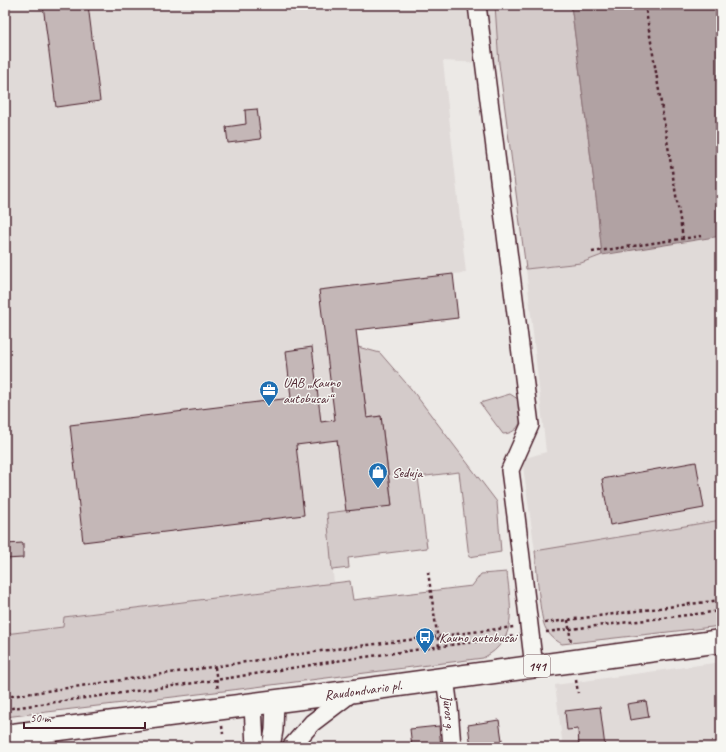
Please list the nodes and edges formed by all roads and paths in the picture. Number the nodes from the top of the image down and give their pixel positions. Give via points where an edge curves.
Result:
1 (477, 5) edge
2 (645, 5) edge
3 (701, 236) dead end
4 (683, 238) junction
5 (592, 252) dead end
6 (428, 572) dead end
7 (721, 600) edge
8 (721, 611) edge
9 (529, 630) junction
10 (437, 636) junction
11 (721, 641) edge
12 (439, 647) junction
13 (534, 667) junction
14 (445, 678) junction
15 (354, 691) junction
16 (5, 697) edge
17 (275, 701) junction
18 (253, 704) junction
19 (5, 708) edge
20 (5, 736) edge
21 (255, 747) edge
22 (271, 747) edge
23 (291, 747) edge
24 (452, 747) edge

1 - 9 street via 530,425 510,470
2 - 4 path
3 - 4 path
4 - 5 path
6 - 10 path
7 - 9 path
8 - 9 path
9 - 10 path
9 - 12 path
9 - 13 street
10 - 12 path
10 - 16 path
11 - 13 main road, Raudondvario pl. / 141
12 - 19 path
13 - 14 main road, Raudondvario pl. / 141
14 - 15 main road, Raudondvario pl. / 141
14 - 24 street, Jūros g.
15 - 17 main road, Raudondvario pl. / 141
15 - 23 street via 312,723
17 - 18 main road, Raudondvario pl. / 141
17 - 22 street
18 - 20 main road, Raudondvario pl. / 141
18 - 21 street

